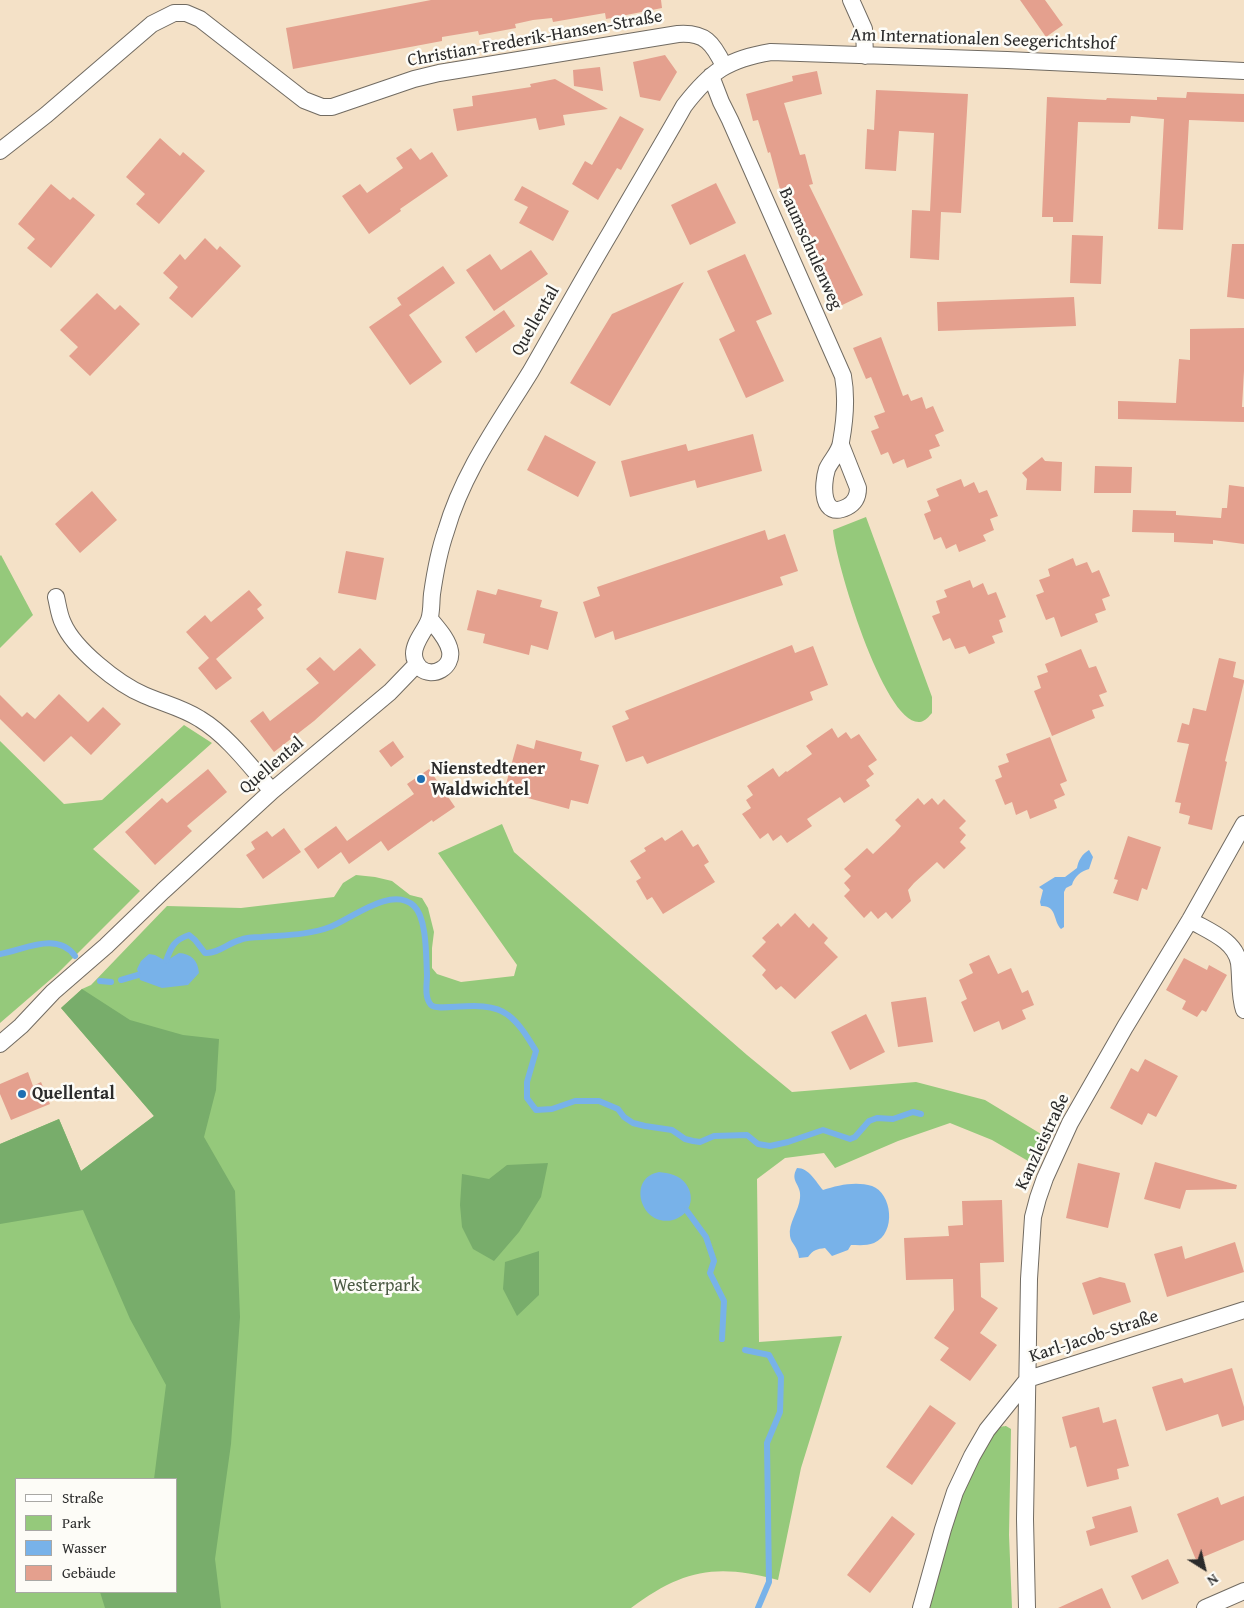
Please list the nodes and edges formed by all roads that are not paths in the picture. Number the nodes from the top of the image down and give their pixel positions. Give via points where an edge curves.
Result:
1 (851, 0) edge
2 (865, 56) junction
3 (717, 71) junction
4 (1244, 71) edge
5 (0, 152) edge
6 (841, 445) dead end
7 (56, 597) dead end
8 (430, 619) junction
9 (417, 664) junction
10 (272, 791) junction
11 (1244, 824) edge
12 (1190, 920) junction
13 (1244, 1010) edge
14 (0, 1044) edge
15 (1244, 1310) edge
16 (1028, 1379) junction
17 (1244, 1591) edge
18 (1230, 1603) edge
19 (921, 1608) edge
20 (1027, 1608) edge
21 (1204, 1608) edge

1 - 2 street via 864,30
2 - 3 street, Am Internationalen Seegerichtshof via 771,52 744,58
2 - 4 street, Am Internationalen Seegerichtshof
3 - 5 street, Christian-Frederik-Hansen-Straße via 713,47 702,36 688,33 439,73 344,104 322,107 304,100 200,19 186,13 174,13 152,24
3 - 6 street, Baumschulenweg via 721,102 843,376 846,390
3 - 8 street, Quellental via 684,106 462,485 444,537
7 - 10 street via 63,623 88,655 124,684 209,725
8 - 9 street, Quellental via 414,653
8 - 9 street via 447,641 450,659 435,672 427,672
9 - 10 street, Quellental via 390,692
10 - 14 street, Quellental
11 - 12 street, Kanzleistraße
12 - 13 street via 1233,948 1239,962
12 - 16 street, Kanzleistraße via 1124,1027 1070,1123 1044,1178 1035,1207 1032,1236
15 - 16 street, Karl-Jacob-Straße
16 - 19 street, Karl-Jacob-Straße via 987,1430 955,1492
16 - 20 street, Kanzleistraße
17 - 18 street
18 - 21 street

